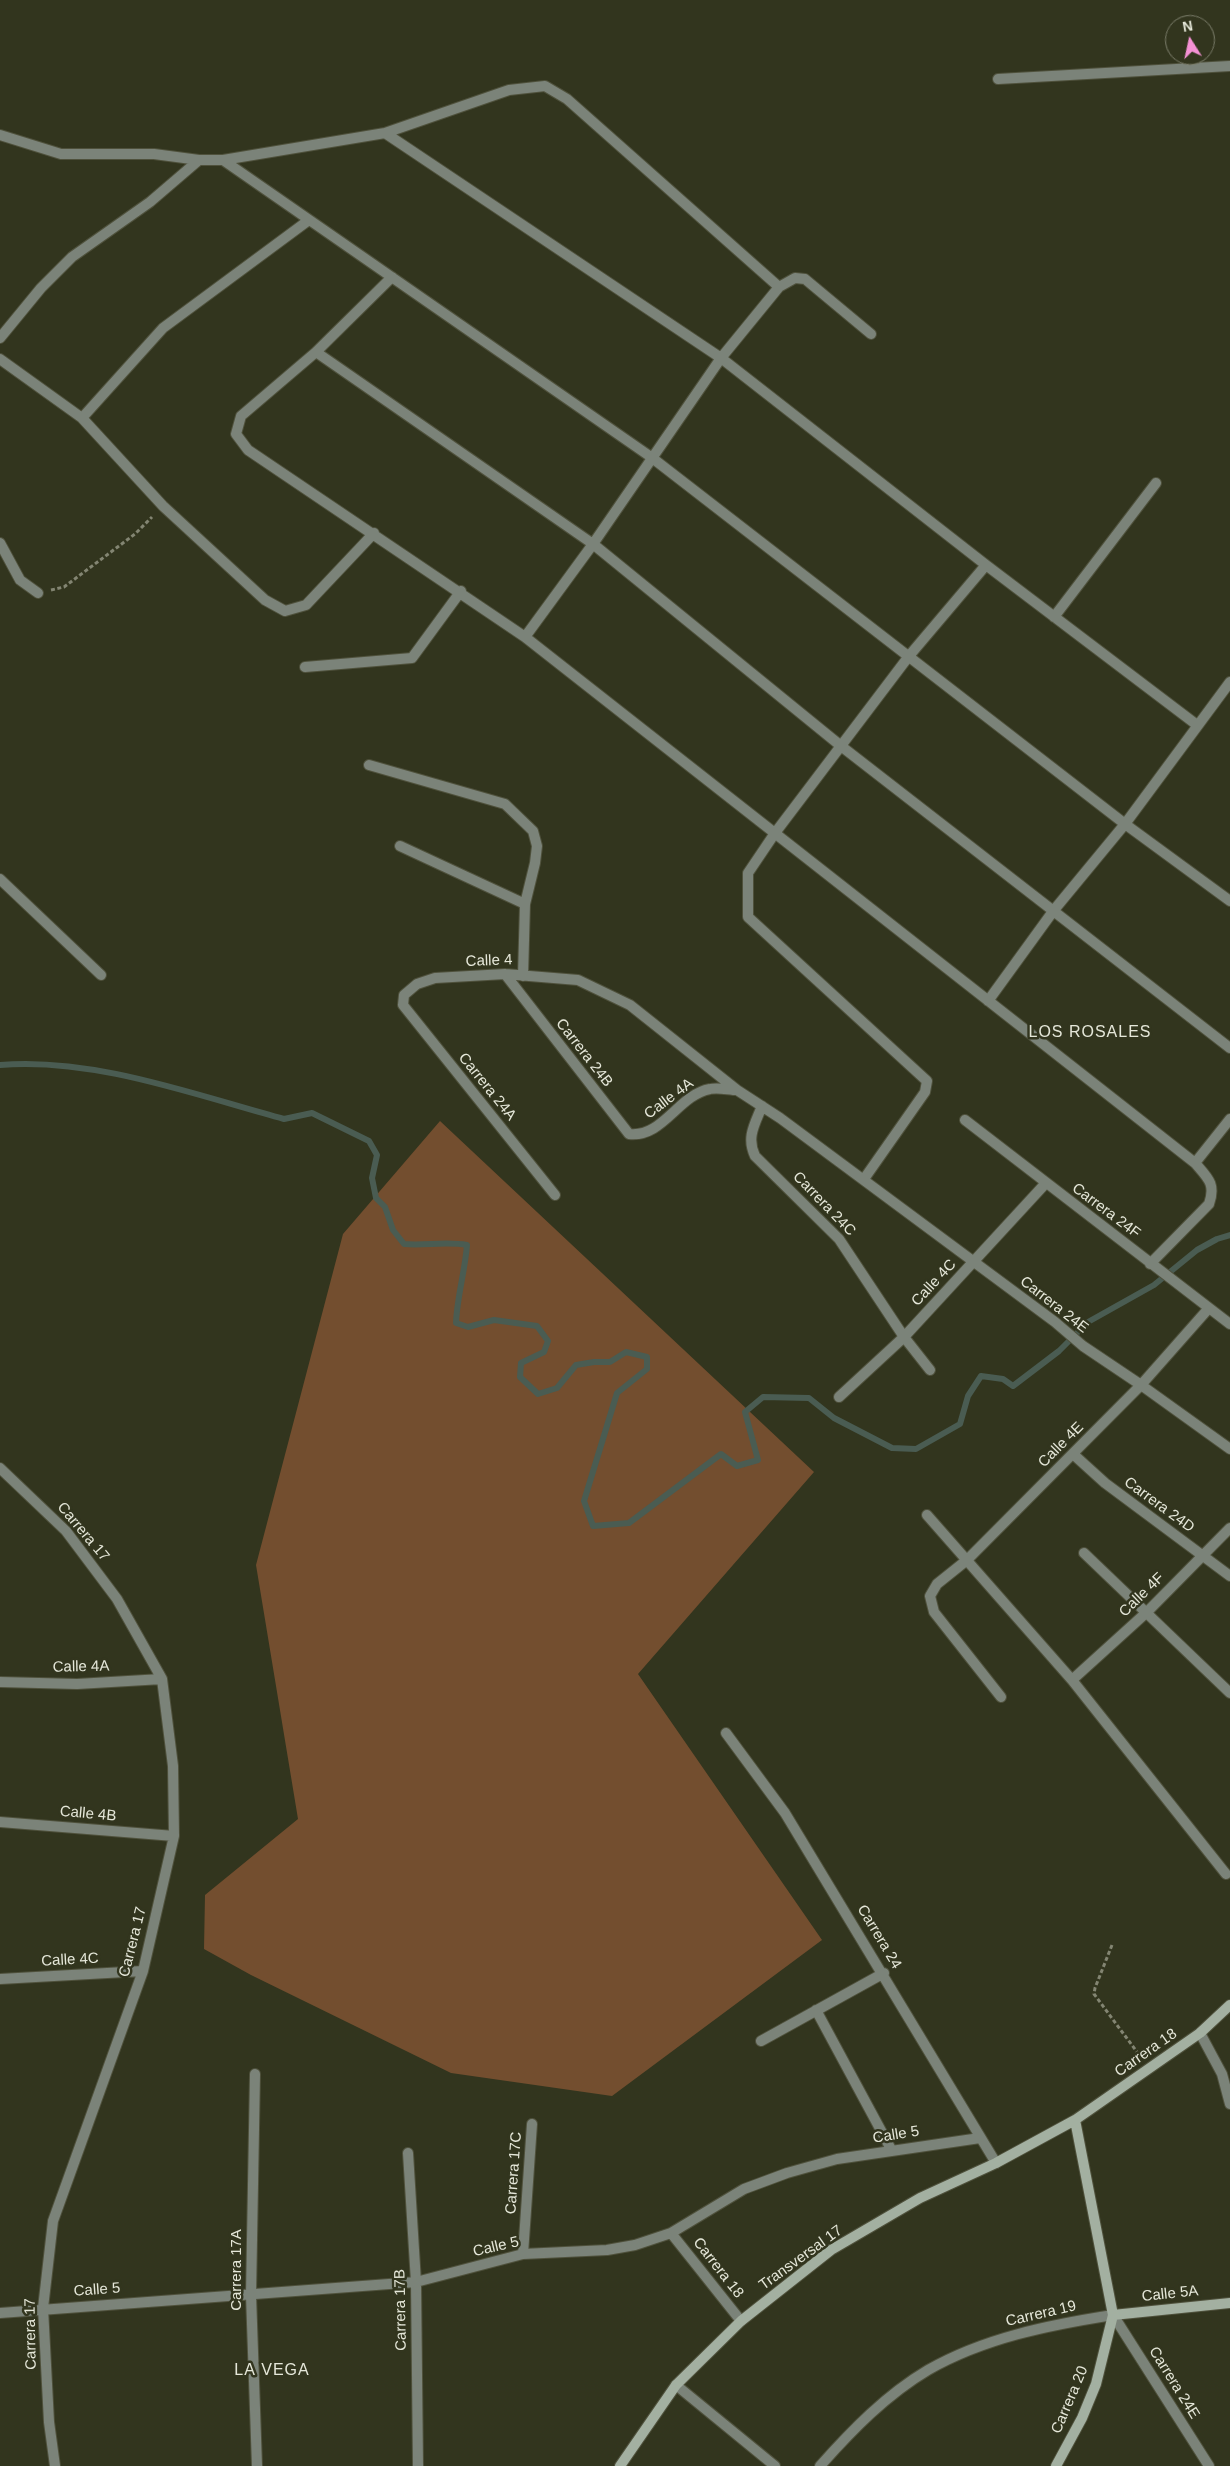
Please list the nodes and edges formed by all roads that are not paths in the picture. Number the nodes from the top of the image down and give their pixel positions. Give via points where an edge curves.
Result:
1 (1230, 66) edge
2 (998, 80) dead end
3 (385, 133) junction
4 (0, 135) edge
5 (199, 160) junction
6 (223, 160) junction
7 (309, 220) junction
8 (392, 277) junction
9 (779, 287) junction
10 (871, 334) dead end
11 (0, 338) edge
12 (316, 352) junction
13 (721, 358) junction
14 (0, 359) edge
15 (82, 418) junction
16 (651, 457) junction
17 (1156, 483) dead end
18 (374, 533) junction
19 (0, 543) edge
20 (593, 544) junction
21 (986, 565) junction
22 (461, 591) junction
23 (38, 593) road end
24 (1054, 617) junction
25 (525, 637) junction
26 (909, 656) junction
27 (305, 667) dead end
28 (1230, 682) edge
29 (1197, 725) junction
30 (841, 746) junction
31 (369, 764) dead end
32 (1125, 824) junction
33 (775, 833) junction
34 (400, 846) dead end
35 (0, 879) edge
36 (1230, 901) edge
37 (525, 904) junction
38 (1054, 910) junction
39 (505, 974) junction
40 (101, 975) dead end
41 (523, 976) junction
42 (404, 995) joint
43 (988, 1002) junction
44 (1230, 1048) edge
45 (737, 1090) junction
46 (762, 1106) junction
47 (1230, 1119) edge
48 (965, 1120) dead end
49 (648, 1134) joint
50 (1195, 1163) junction
51 (864, 1179) junction
52 (1045, 1184) junction
53 (555, 1195) dead end
54 (974, 1262) junction
55 (1153, 1266) junction
56 (1209, 1308) junction
57 (1230, 1324) edge
58 (904, 1337) junction
59 (930, 1370) dead end
60 (1141, 1385) junction
61 (839, 1397) dead end
62 (1230, 1449) edge
63 (1073, 1454) junction
64 (0, 1468) edge
65 (928, 1515) dead end
66 (1230, 1528) edge
67 (1084, 1552) dead end
68 (1203, 1556) junction
69 (967, 1560) junction
70 (1230, 1576) edge
71 (1148, 1612) junction
72 (162, 1679) junction
73 (1072, 1680) junction
74 (0, 1682) edge
75 (1230, 1693) edge
76 (1001, 1697) dead end
77 (726, 1733) dead end
78 (0, 1822) edge
79 (174, 1836) junction
80 (1226, 1874) dead end
81 (143, 1971) junction
82 (884, 1973) junction
83 (0, 1979) edge
84 (1230, 2005) edge
85 (816, 2010) junction
86 (1200, 2033) junction
87 (761, 2041) dead end
88 (256, 2074) dead end
89 (1230, 2104) edge
90 (1075, 2120) junction
91 (532, 2124) dead end
92 (980, 2138) junction
93 (892, 2151) junction
94 (408, 2153) dead end
95 (996, 2163) junction
96 (671, 2233) junction
97 (523, 2254) junction
98 (416, 2282) junction
99 (251, 2295) junction
100 (1230, 2303) edge
101 (43, 2308) junction
102 (0, 2312) edge
103 (1113, 2315) junction
104 (741, 2321) junction
105 (676, 2385) junction
106 (55, 2466) edge
107 (257, 2466) edge
108 (418, 2466) edge
109 (620, 2466) edge
110 (776, 2466) edge
111 (820, 2466) edge
112 (1056, 2466) edge
113 (1209, 2466) edge

1 - 2 street
3 - 6 street
3 - 9 street via 509,90 545,86 567,99
3 - 13 street
4 - 5 street via 61,154 154,154
5 - 6 street
5 - 11 street via 150,202 72,257 41,288
6 - 7 street
7 - 8 street
7 - 15 street via 163,328
8 - 12 street
8 - 16 street
9 - 10 street via 794,278 805,279
9 - 13 street
12 - 18 street via 241,416 236,434 248,450
12 - 20 street
13 - 16 street
13 - 21 street
14 - 15 street
15 - 18 street via 163,506 264,600 285,611 306,605
16 - 20 street
16 - 26 street
17 - 24 street
18 - 22 street
19 - 23 street via 20,580
20 - 25 street
20 - 30 street
21 - 24 street
21 - 26 street
22 - 25 street
22 - 27 street via 412,658
24 - 29 street
25 - 33 street
26 - 30 street
26 - 32 street
28 - 29 street
29 - 32 street
30 - 33 street
30 - 38 street
31 - 37 street via 505,804 522,819 533,831 537,846
32 - 36 street
32 - 38 street
33 - 43 street
33 - 51 street via 748,873 748,917 927,1081 925,1092
34 - 37 street
35 - 40 street
37 - 41 street
38 - 43 street
38 - 44 street
39 - 41 street, Calle 4
39 - 42 street, Calle 4 via 435,978 417,984
39 - 49 street, Carrera 24B via 629,1134
41 - 45 street, Calle 4 via 578,980 630,1005
42 - 53 street, Carrera 24A via 403,1005 411,1017
43 - 50 street via 1098,1084
45 - 46 street
45 - 49 street, Calle 4A via 711,1088 702,1091
46 - 51 street
46 - 58 street, Carrera 24C via 750,1135 750,1146 755,1156 839,1239
47 - 50 street
48 - 52 street, Carrera 24F
50 - 55 street via 1209,1180 1213,1192 1209,1204
51 - 54 street, Carrera 24E
52 - 54 street, Calle 4C
52 - 55 street, Carrera 24F
54 - 58 street, Calle 4C
54 - 60 street, Carrera 24E via 1083,1346
55 - 56 street, Carrera 24F
56 - 57 street, Carrera 24F
56 - 60 street, Calle 4E
58 - 59 street, Carrera 24C
58 - 61 street, Calle 4C
60 - 62 street, Carrera 24E
60 - 63 street, Calle 4E
63 - 68 street, Carrera 24D via 1105,1483
63 - 69 street, Calle 4E
64 - 72 street, Carrera 17 via 66,1531 117,1599
65 - 69 street
66 - 68 street, Calle 4F
67 - 71 street
68 - 70 street, Carrera 24D
68 - 71 street, Calle 4F
69 - 73 street
69 - 76 street, Calle 4E via 936,1584 930,1596 934,1612
71 - 73 street, Calle 4F
71 - 75 street
72 - 74 street, Calle 4A via 77,1684
72 - 79 street, Carrera 17 via 173,1766
73 - 80 street
77 - 82 street, Carrera 24 via 786,1813
78 - 79 street, Calle 4B
79 - 81 street, Carrera 17
81 - 83 street, Calle 4C
81 - 101 street, Carrera 17 via 53,2220
82 - 85 street
82 - 92 street, Carrera 24
84 - 86 street, Carrera 18
85 - 87 street
85 - 93 street
86 - 89 street via 1222,2074
86 - 90 street, Carrera 18
88 - 99 street, Carrera 17A
90 - 95 street, Transversal 17
90 - 103 street
91 - 97 street, Carrera 17C
92 - 93 street, Calle 5
92 - 95 street, Carrera 24
93 - 96 street, Calle 5 via 837,2159 787,2173 744,2189
94 - 98 street, Carrera 17B
95 - 104 street, Transversal 17 via 920,2198 831,2250
96 - 97 street, Calle 5 via 636,2245 607,2250
96 - 104 street, Carrera 18
97 - 98 street, Calle 5
98 - 99 street, Calle 5
98 - 108 street, Carrera 17B
99 - 101 street, Calle 5
99 - 107 street, Carrera 17A
100 - 103 street, Calle 5A
101 - 102 street, Calle 5
101 - 106 street, Carrera 17 via 49,2422
103 - 111 street, Carrera 19 via 1021,2333 974,2348 928,2371 887,2399 845,2437
103 - 112 street, Carrera 20 via 1096,2384
103 - 113 street, Carrera 24E
104 - 105 street, Transversal 17
105 - 109 street, Transversal 17
105 - 110 street

